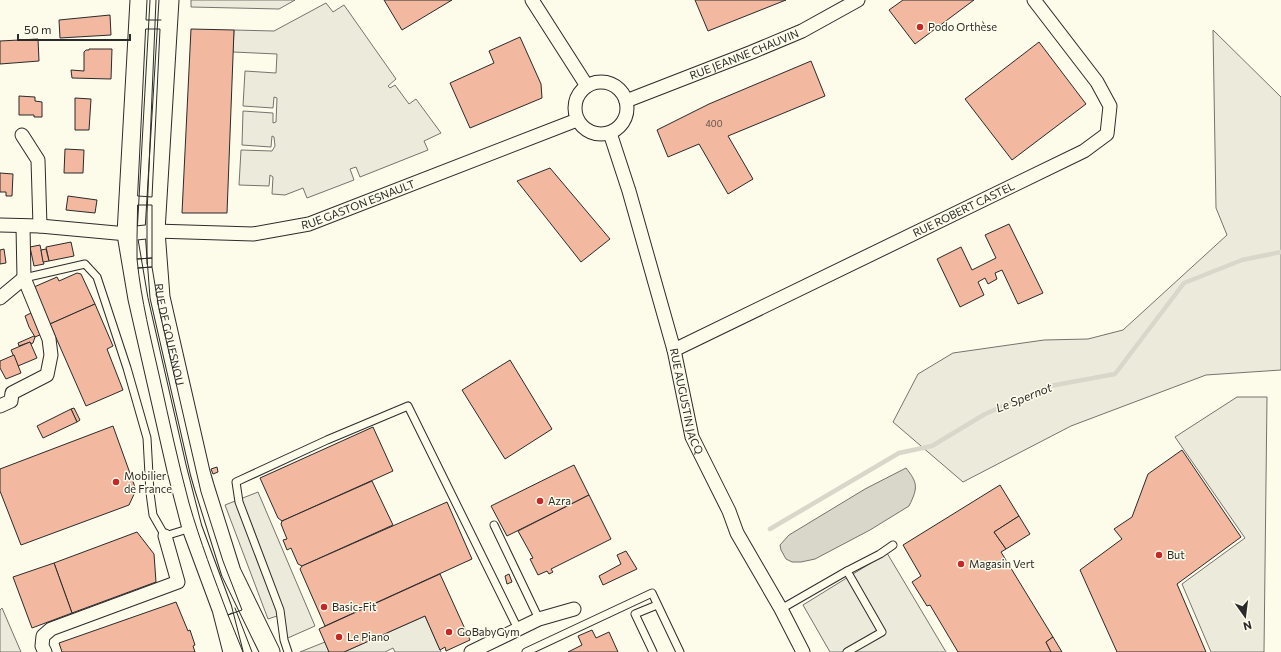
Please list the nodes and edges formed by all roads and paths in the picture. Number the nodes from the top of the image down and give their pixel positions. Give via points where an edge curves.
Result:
1 (140, 0) edge
2 (169, 0) edge
3 (532, 0) edge
4 (858, 0) edge
5 (1034, 0) edge
6 (586, 86) junction
7 (626, 101) junction
8 (578, 120) junction
9 (610, 133) junction
10 (22, 134) dead end
11 (0, 225) edge
12 (23, 226) junction
13 (40, 226) junction
14 (155, 231) junction
15 (127, 234) junction
16 (24, 278) junction
17 (0, 298) edge
18 (674, 350) junction
19 (0, 406) edge
20 (494, 525) dead end
21 (192, 528) junction
22 (165, 536) junction
23 (893, 545) dead end
24 (847, 571) junction
25 (658, 605) junction
26 (574, 609) dead end
27 (781, 609) junction
28 (539, 619) junction
29 (518, 629) junction
30 (45, 652) edge
31 (233, 652) edge
32 (270, 652) edge
33 (288, 652) edge
34 (471, 652) edge
35 (526, 652) edge
36 (653, 652) edge
37 (680, 652) edge
38 (803, 652) edge
39 (847, 652) edge

1 - 15 main road, RUE DE GOUESNOU
2 - 14 main road, RUE DE GOUESNOU
3 - 6 street
4 - 7 street, RUE JEANNE CHAUVIN via 802,31
5 - 18 street, RUE ROBERT CASTEL via 1097,82 1110,106 1107,134 1084,151
6 - 7 street via 598,82 610,83 620,90
6 - 8 street via 575,101
7 - 9 street via 627,111 624,120
8 - 9 street via 583,128 591,132
8 - 14 street, RUE GASTON ESNAULT via 309,224 253,234
9 - 18 street, RUE AUGUSTIN JACQ
10 - 13 street via 38,160
11 - 12 street, RUE GASTON ESNAULT
12 - 13 street, RUE GASTON ESNAULT
12 - 16 street
13 - 15 street, RUE GASTON ESNAULT
14 - 15 street, RUE GASTON ESNAULT
14 - 32 main road, RUE DE GOUESNOU via 160,297 200,472 231,572
15 - 21 main road, RUE DE GOUESNOU via 138,299
16 - 17 street
16 - 19 street via 49,339 51,355 47,375 12,393 11,402
16 - 22 lane via 85,264 97,277 148,438 153,515
18 - 27 street, RUE AUGUSTIN JACQ via 692,437 729,511 737,533
20 - 28 lane
21 - 22 lane
21 - 31 main road, RUE DE GOUESNOU via 222,609
22 - 30 street via 178,582 52,629 43,636 42,646
23 - 24 lane
24 - 27 lane
24 - 39 lane via 882,632
25 - 35 lane via 652,593
25 - 36 lane via 635,614
25 - 37 lane
26 - 28 street
27 - 38 street, RUE AUGUSTIN JACQ
28 - 29 street
29 - 33 lane via 408,406 236,482 239,502 280,610
29 - 34 street

